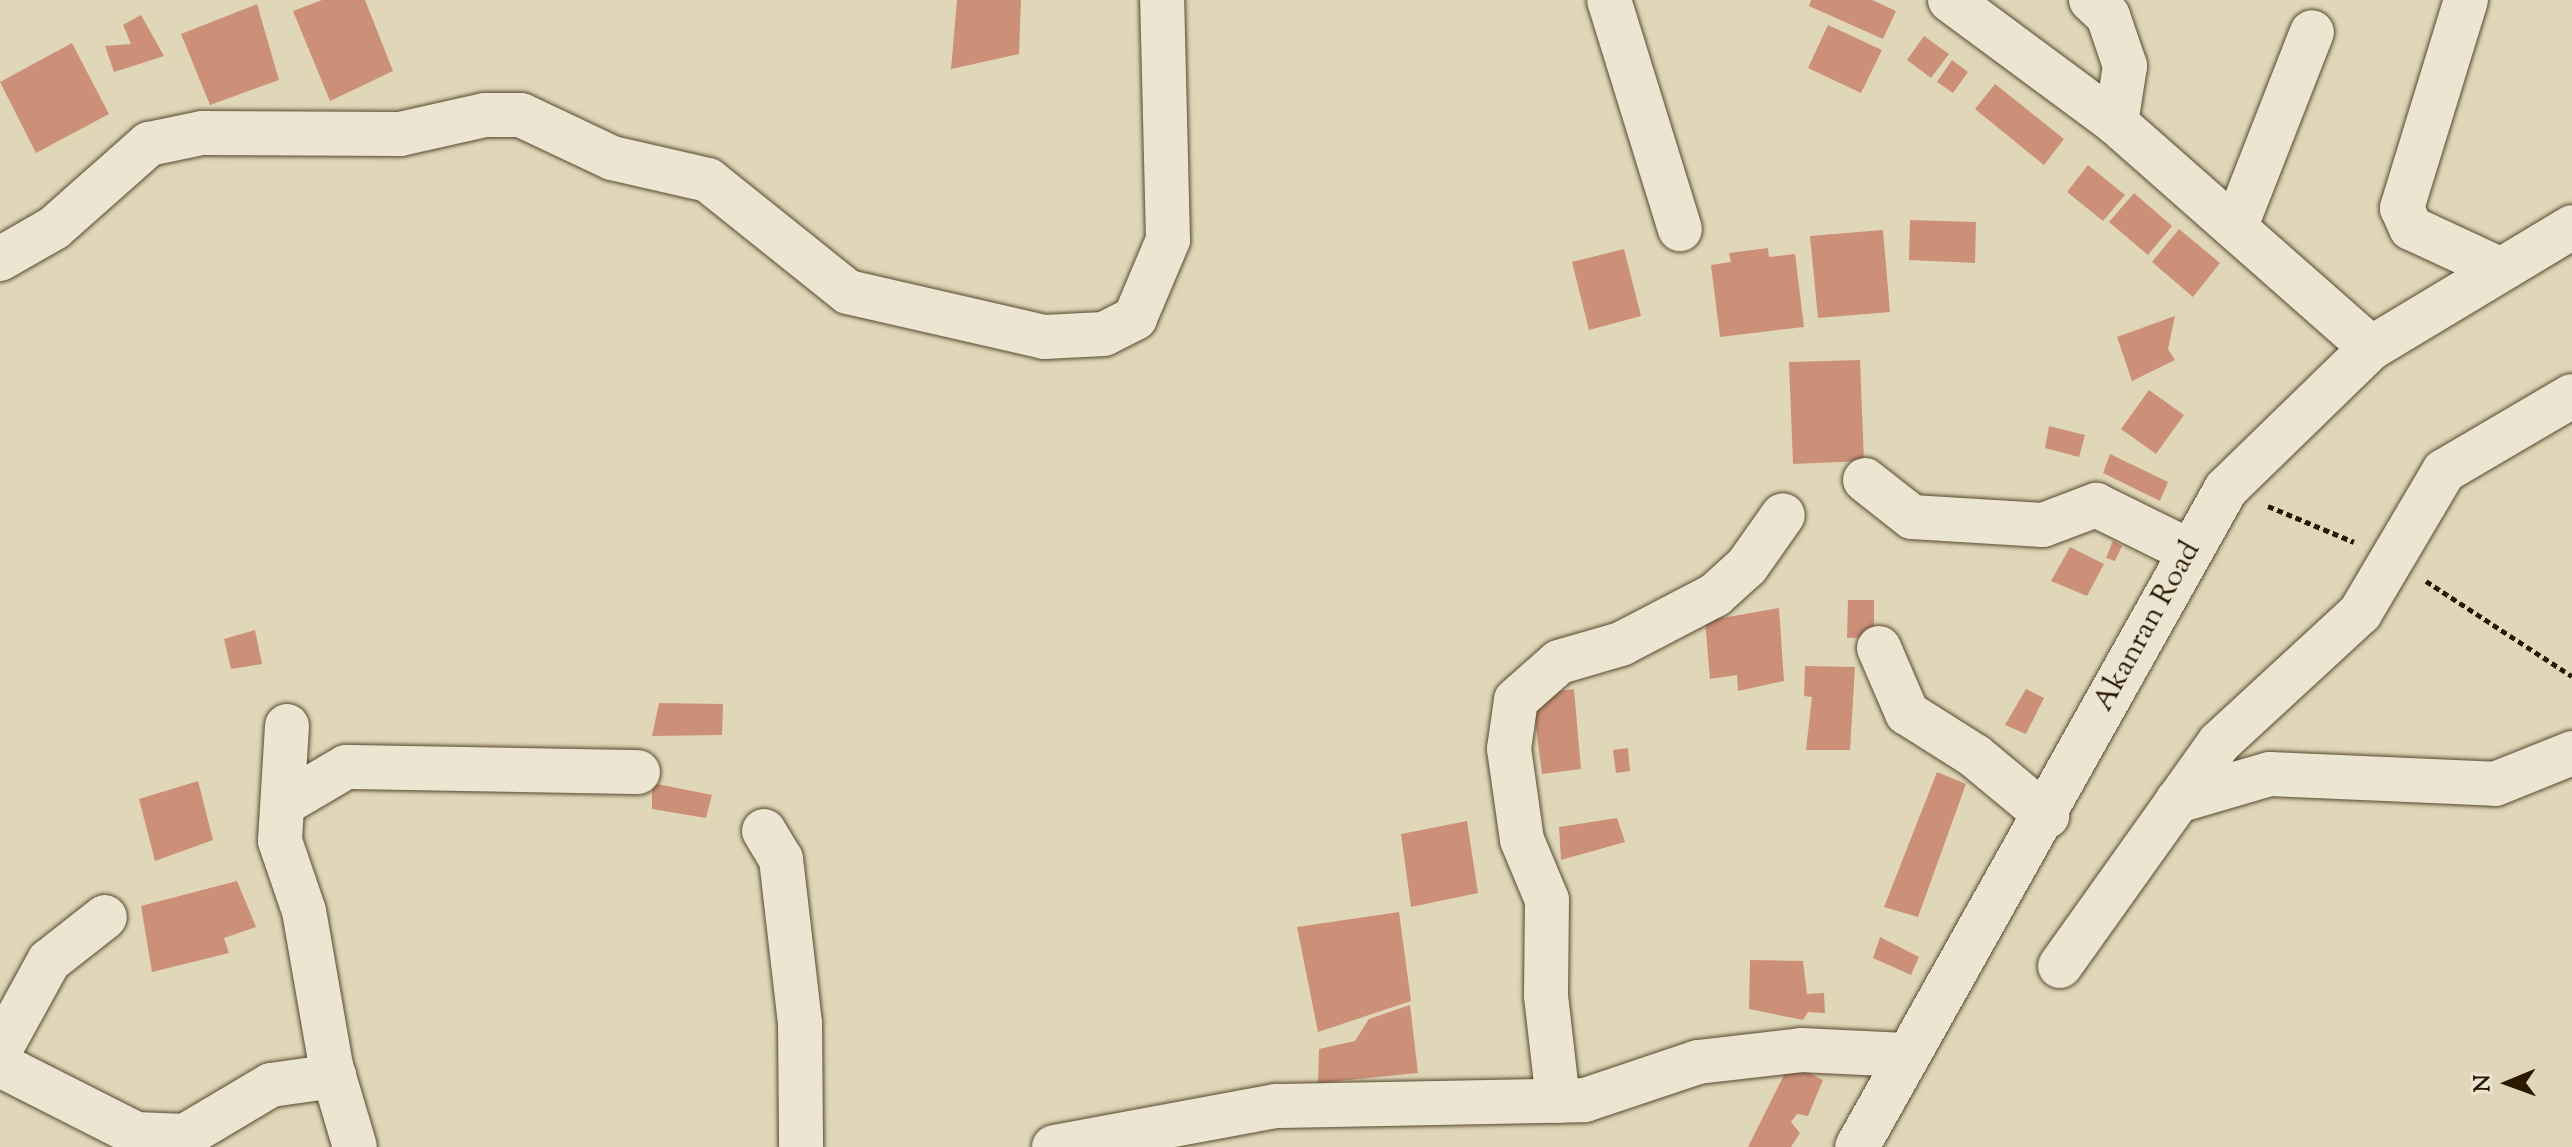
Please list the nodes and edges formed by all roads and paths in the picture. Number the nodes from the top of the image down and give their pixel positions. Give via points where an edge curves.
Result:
1 (1162, 0) edge
2 (1609, 0) edge
3 (1950, 0) edge
4 (2091, 0) edge
5 (2466, 0) edge
6 (2312, 32) dead end
7 (2116, 123) junction
8 (2236, 226) junction
9 (2572, 227) edge
10 (1680, 229) dead end
11 (0, 259) edge
12 (2495, 267) junction
13 (2371, 348) junction
14 (2572, 396) edge
15 (1865, 480) dead end
16 (1783, 515) dead end
17 (2189, 551) junction
18 (1879, 648) dead end
19 (287, 726) dead end
20 (2572, 753) edge
21 (638, 772) dead end
22 (2177, 801) junction
23 (283, 804) junction
24 (2047, 816) junction
25 (764, 831) dead end
26 (105, 917) dead end
27 (2060, 966) dead end
28 (0, 1050) edge
29 (1906, 1055) junction
30 (0, 1065) edge
31 (334, 1076) junction
32 (1558, 1101) junction
33 (355, 1147) edge
34 (801, 1147) edge
35 (1054, 1147) edge
36 (1857, 1147) edge

1 - 11 street via 1168,240 1135,318 1104,334 1044,337 848,292 804,262 744,201 708,180 612,158 521,115 485,115 400,134 202,133 149,144 54,228
2 - 10 street
3 - 7 street
4 - 7 street via 2108,16 2125,66
5 - 12 street via 2402,208 2411,228
6 - 8 street
7 - 8 street
8 - 13 street
9 - 12 street, Akanran Road
12 - 13 street, Akanran Road
13 - 17 street, Akanran Road via 2226,489
14 - 22 street via 2444,471 2360,613 2309,667 2247,713
15 - 17 street via 1912,517 2043,525 2096,505
16 - 32 street via 1747,566 1715,595 1621,644 1559,662 1516,700 1509,749 1522,840 1547,900 1546,995
17 - 24 street, Akanran Road
18 - 24 street via 1907,713 1975,756
19 - 23 street
20 - 22 street via 2495,784 2270,774
21 - 23 street via 346,767
22 - 27 street
23 - 31 street via 280,841 318,968
24 - 29 street, Akanran Road
25 - 34 street via 781,859 800,1023
26 - 28 street via 49,961
29 - 32 street via 1801,1050 1698,1062 1585,1100
29 - 36 street, Akanran Road
30 - 31 street via 136,1134 185,1136 271,1085
31 - 33 street
32 - 35 street via 1276,1106

